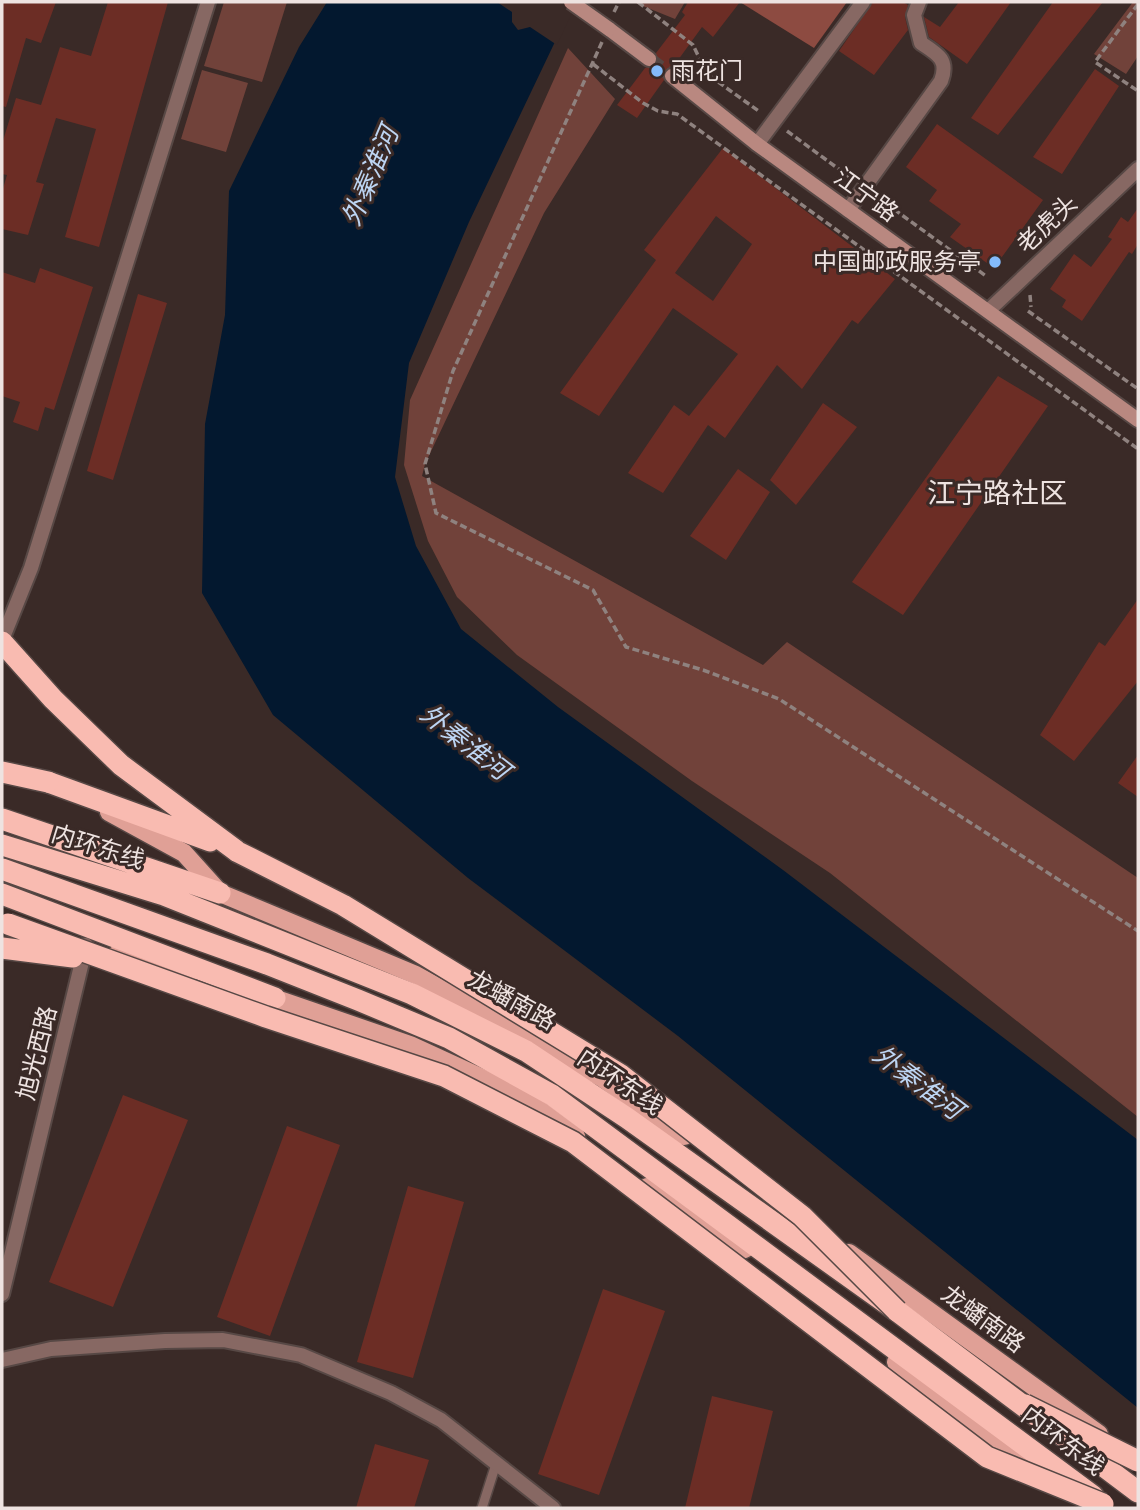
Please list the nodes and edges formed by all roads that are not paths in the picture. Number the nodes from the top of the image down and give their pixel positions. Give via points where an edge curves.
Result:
1 (208, 2) edge
2 (571, 2) edge
3 (863, 2) edge
4 (919, 2) edge
5 (649, 59) tunnel mouth
6 (672, 76) tunnel mouth
7 (757, 144) junction
8 (1138, 169) edge
9 (848, 210) junction
10 (988, 312) junction
11 (1138, 420) edge
12 (2, 641) edge
13 (2, 761) edge
14 (2, 772) edge
15 (2, 819) edge
16 (2, 845) edge
17 (238, 852) junction
18 (2, 869) edge
19 (220, 893) junction
20 (2, 894) edge
21 (2, 923) edge
22 (86, 946) junction
23 (2, 948) edge
24 (110, 962) junction
25 (275, 998) junction
26 (2, 1294) edge
27 (897, 1311) junction
28 (2, 1360) edge
29 (1025, 1405) junction
30 (1138, 1462) edge
31 (496, 1464) junction
32 (1138, 1492) edge
33 (1101, 1507) edge
34 (482, 1508) edge
35 (552, 1508) edge

1 - 12 street via 31,568
2 - 5 street, bridge via 606,34
3 - 7 street
4 - 9 street via 914,15 921,43 942,57 946,69
6 - 7 street, 江宁路
7 - 9 street, 江宁路
8 - 10 street, 老虎头
9 - 10 street, 江宁路
10 - 11 street, 江宁路
12 - 17 highway via 52,699 121,765
13 - 19 main road, 龙蟠南路 via 184,853
14 - 17 highway, bridge via 125,807
15 - 19 highway
16 - 27 highway, 内环东线, bridge via 164,895 412,994 526,1051
17 - 27 highway, bridge via 343,905 621,1074 802,1216
18 - 33 highway, 内环东线, bridge via 358,1000 449,1038 552,1095
19 - 30 main road, 龙蟠南路 via 416,975 602,1078
20 - 25 highway
21 - 22 main road
21 - 24 highway, bridge
22 - 25 main road
22 - 26 street, 旭光西路
23 - 24 highway, bridge
24 - 33 highway, bridge via 444,1076 573,1142 987,1457
25 - 33 main road via 410,1045 521,1097 662,1198 751,1252
27 - 29 highway, 内环东线
28 - 31 street via 51,1349 223,1340 301,1355 441,1420
29 - 30 highway, bridge
29 - 32 highway, 内环东线, bridge
31 - 34 lane
31 - 35 street

